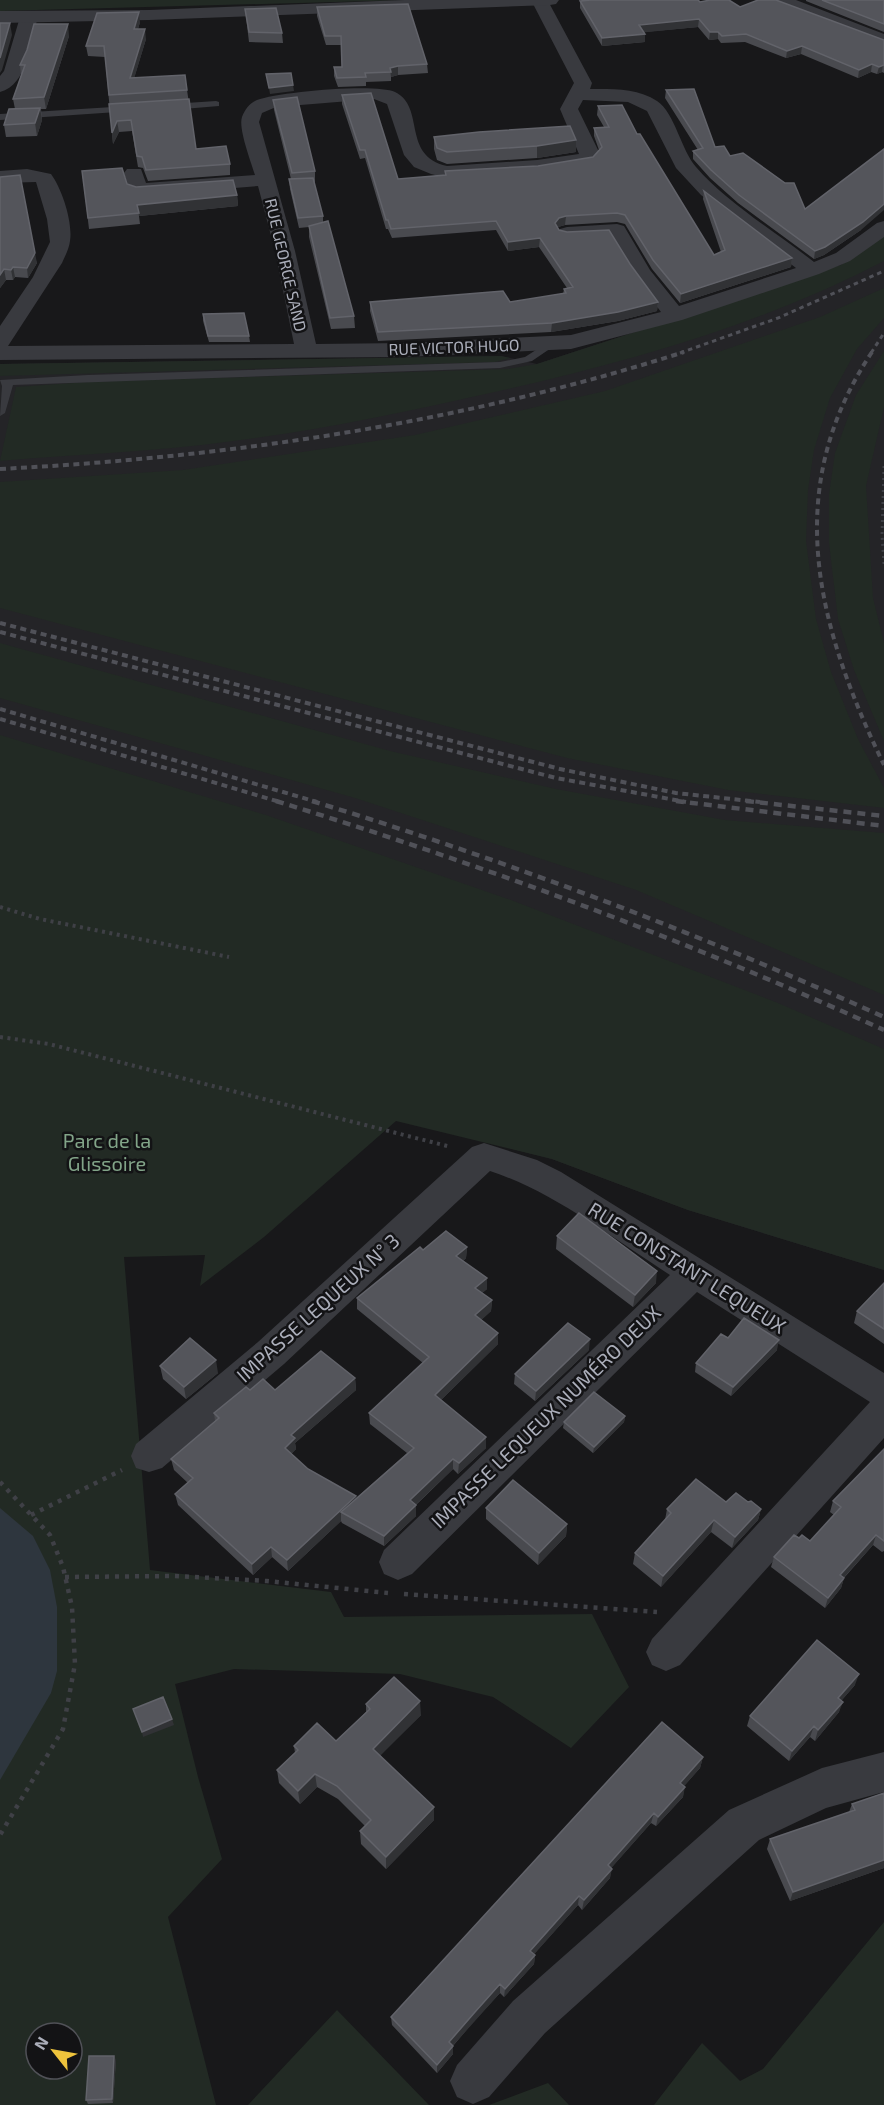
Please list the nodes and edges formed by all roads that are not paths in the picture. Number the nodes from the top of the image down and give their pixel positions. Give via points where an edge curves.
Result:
1 (539, 0) edge
2 (550, 0) edge
3 (779, 0) edge
4 (0, 17) edge
5 (29, 17) junction
6 (884, 40) edge
7 (0, 86) edge
8 (578, 94) junction
9 (216, 104) dead end
10 (144, 108) edge
11 (156, 108) edge
12 (0, 117) edge
13 (134, 173) dead end
14 (0, 177) edge
15 (264, 180) junction
16 (884, 226) edge
17 (566, 233) edge
18 (812, 270) junction
19 (0, 301) edge
20 (24, 304) junction
21 (674, 315) junction
22 (0, 342) edge
23 (550, 344) junction
24 (306, 350) junction
25 (0, 353) edge
26 (4, 383) edge
27 (0, 413) edge
28 (484, 1156) joint
29 (693, 1273) junction
30 (884, 1392) edge
31 (884, 1412) edge
32 (149, 1456) road end
33 (398, 1562) dead end
34 (666, 1652) dead end
35 (884, 1772) edge
36 (473, 2082) dead end

1 - 2 street
1 - 5 street
1 - 8 street, RUE GEORGE SAND via 583,83
3 - 6 street
4 - 5 street
5 - 7 street via 13,73
8 - 15 street, RUE GEORGE SAND via 569,109 589,152 585,159 447,172 422,166 414,157 398,105 388,96 374,93 261,104 251,114 250,122
8 - 18 street via 622,95 648,102 655,108 686,168 708,191
9 - 11 lane
10 - 12 lane
13 - 15 street, RUE GEORGE SAND via 137,190
14 - 20 street via 45,178 60,243
15 - 24 street, RUE GEORGE SAND via 285,251
16 - 18 street, RUE VICTOR HUGO via 843,257
17 - 21 street via 617,230 641,272
18 - 21 street, RUE VICTOR HUGO
19 - 20 street
20 - 22 street
21 - 23 street, RUE VICTOR HUGO via 588,339
23 - 24 street, RUE VICTOR HUGO
23 - 26 lane via 528,359 500,365
24 - 25 street, RUE VICTOR HUGO
26 - 27 lane
28 - 29 street, RUE CONSTANT LEQUEUX via 525,1168 549,1181
28 - 32 street, IMPASSE LEQUEUX N° 3 via 271,1353
29 - 30 street, RUE CONSTANT LEQUEUX
29 - 33 street, IMPASSE LEQUEUX NUMÉRO DEUX
31 - 34 street
35 - 36 street via 822,1789 744,1825 529,2017

